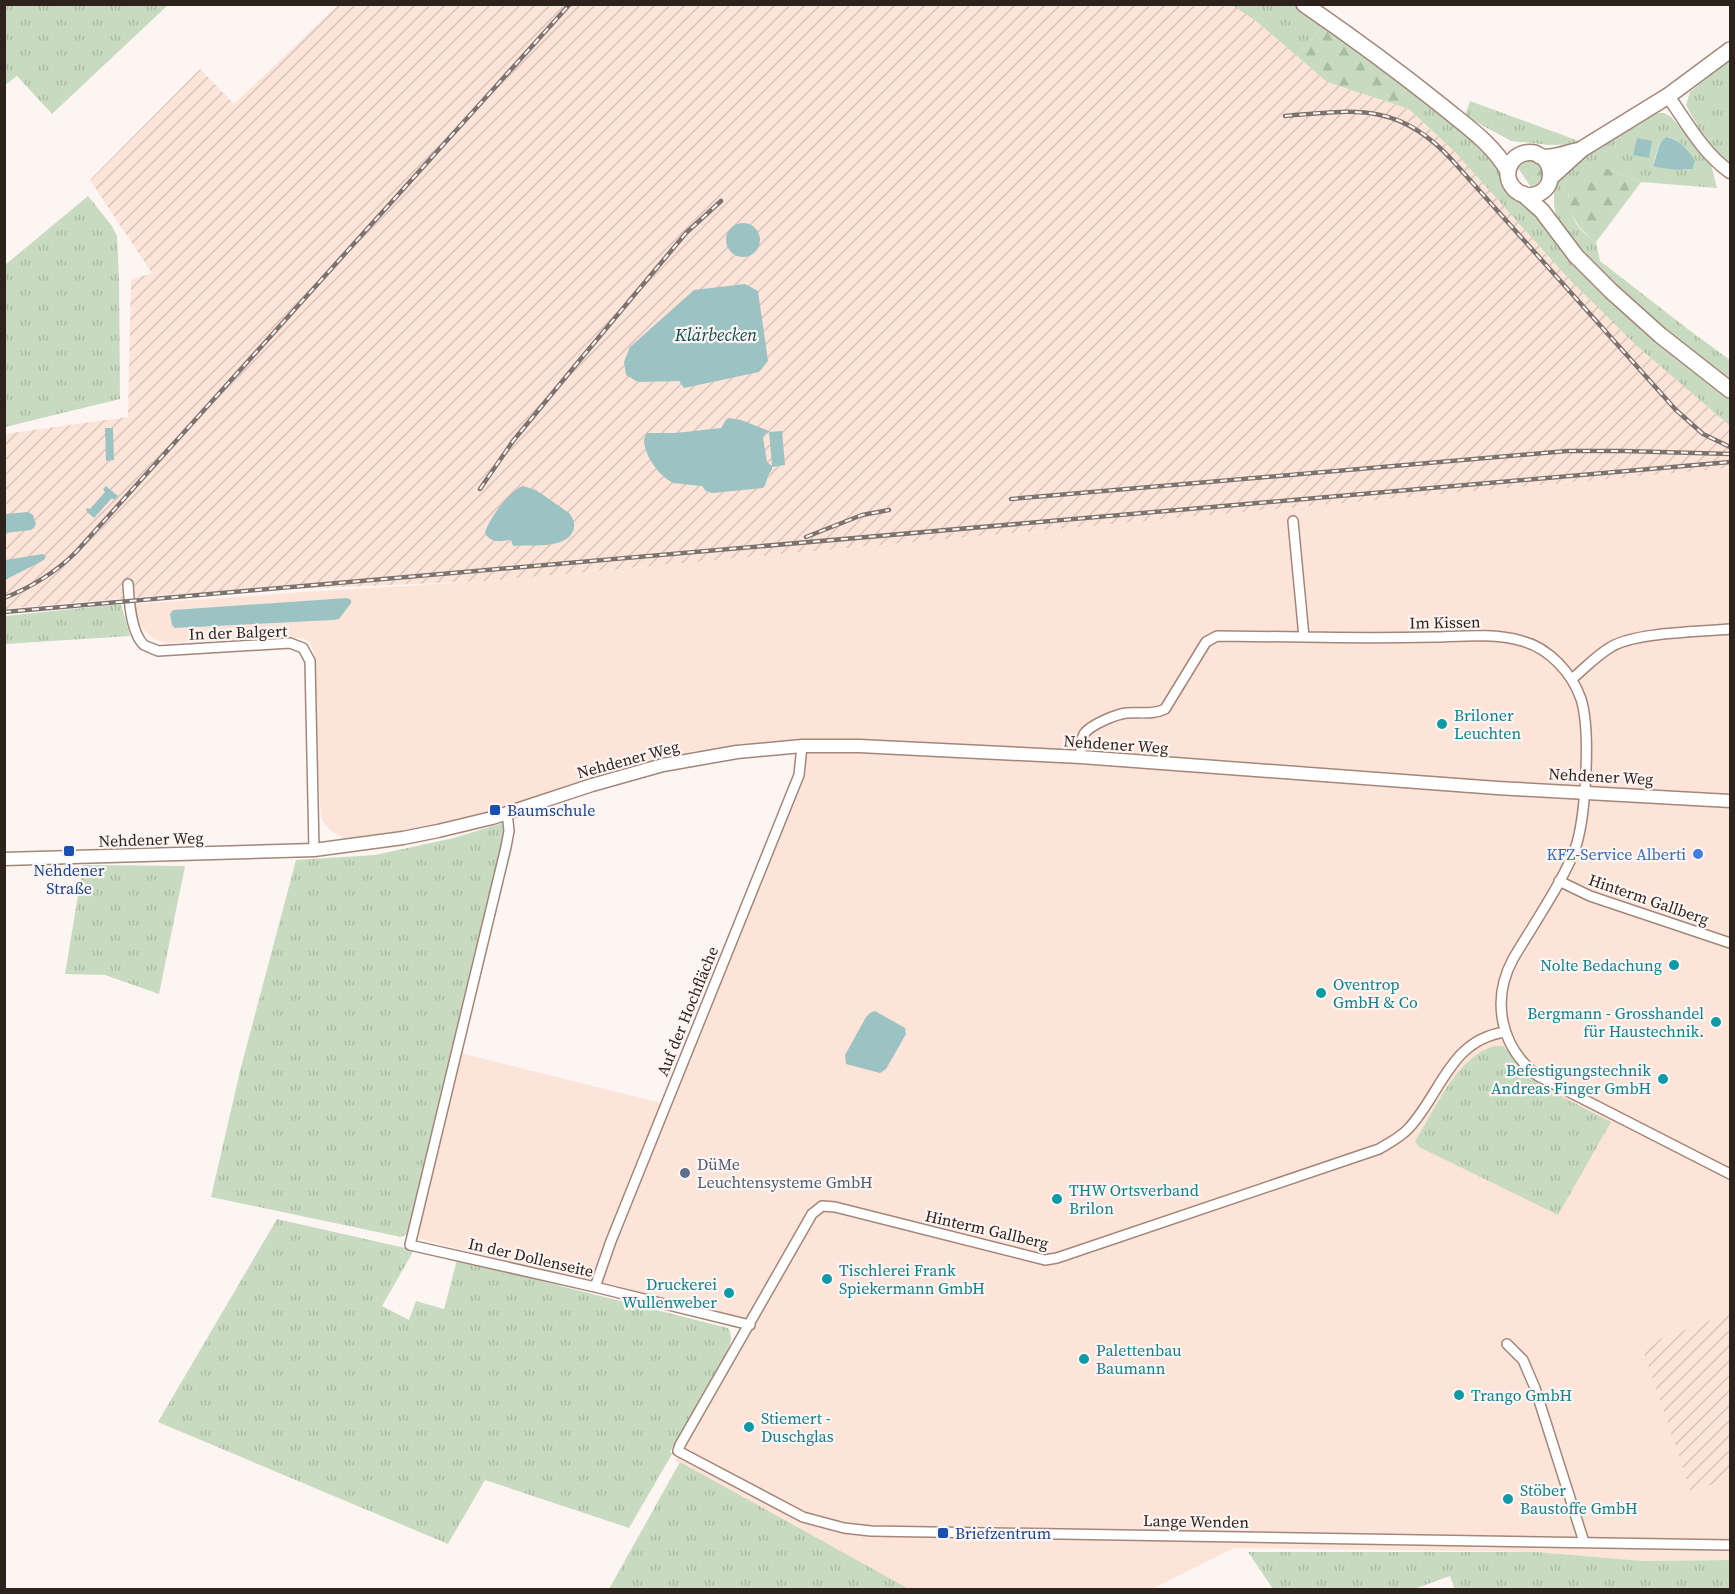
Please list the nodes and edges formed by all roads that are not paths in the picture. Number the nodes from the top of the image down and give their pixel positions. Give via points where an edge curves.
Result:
1 (1304, 4) edge
2 (1731, 50) edge
3 (1668, 96) junction
4 (1482, 137) junction
5 (1582, 149) junction
6 (1523, 153) junction
7 (1543, 157) junction
8 (1508, 171) junction
9 (1731, 172) edge
10 (1549, 182) junction
11 (1523, 194) junction
12 (1551, 222) junction
13 (1731, 390) edge
14 (1293, 520) dead end
15 (128, 584) dead end
16 (1731, 629) edge
17 (1304, 637) junction
18 (1572, 679) junction
19 (802, 746) junction
20 (1081, 758) junction
21 (1585, 791) junction
22 (1731, 801) edge
23 (507, 812) junction
24 (314, 850) junction
25 (4, 859) edge
26 (1559, 881) junction
27 (1731, 943) edge
28 (1504, 1032) junction
29 (1731, 1174) edge
30 (595, 1287) junction
31 (750, 1325) junction
32 (1507, 1344) dead end
33 (1584, 1542) junction
34 (1731, 1545) edge

1 - 4 main road via 1382,58
2 - 3 main road
3 - 5 main road
3 - 9 street via 1699,141
4 - 6 main road
4 - 8 main road
5 - 7 main road
5 - 10 main road
6 - 7 main road
6 - 8 main road via 1514,159
7 - 10 main road via 1549,166
8 - 11 main road via 1511,185
10 - 11 main road via 1539,194
10 - 12 main road
11 - 12 main road
12 - 13 main road via 1576,256 1611,291
14 - 17 street
15 - 24 street, In der Balgert via 136,633 145,645 158,651 290,642 303,648 310,661
16 - 18 street via 1633,639 1613,645
17 - 18 street, Im Kissen via 1489,636 1521,640 1541,648
17 - 20 street, Im Kissen via 1217,636 1206,642 1165,709 1124,713 1090,728 1083,736
18 - 21 street, Im Kissen via 1585,727
19 - 20 street, Nehdener Weg
19 - 23 street, Nehdener Weg via 663,765
19 - 30 street, Auf der Hochfläche via 799,775
20 - 21 street, Nehdener Weg
21 - 22 street, Nehdener Weg
21 - 26 street, Hinterm Gallberg via 1578,842
23 - 24 street, Nehdener Weg via 415,836
23 - 30 street, In der Dollenseite via 506,847 410,1245
24 - 25 street, Nehdener Weg
26 - 27 street, Hinterm Gallberg via 1590,896
26 - 28 street, Hinterm Gallberg via 1507,974 1501,1006
28 - 29 street, Hinterm Gallberg via 1520,1059 1538,1076
28 - 31 street, Hinterm Gallberg via 1489,1034 1458,1057 1408,1129 1379,1149 1057,1258 1045,1260 822,1206 812,1214
30 - 31 street, In der Dollenseite
31 - 33 street, Lange Wenden via 678,1451 803,1517 844,1528
32 - 33 street via 1523,1360 1535,1388
33 - 34 street, Lange Wenden

